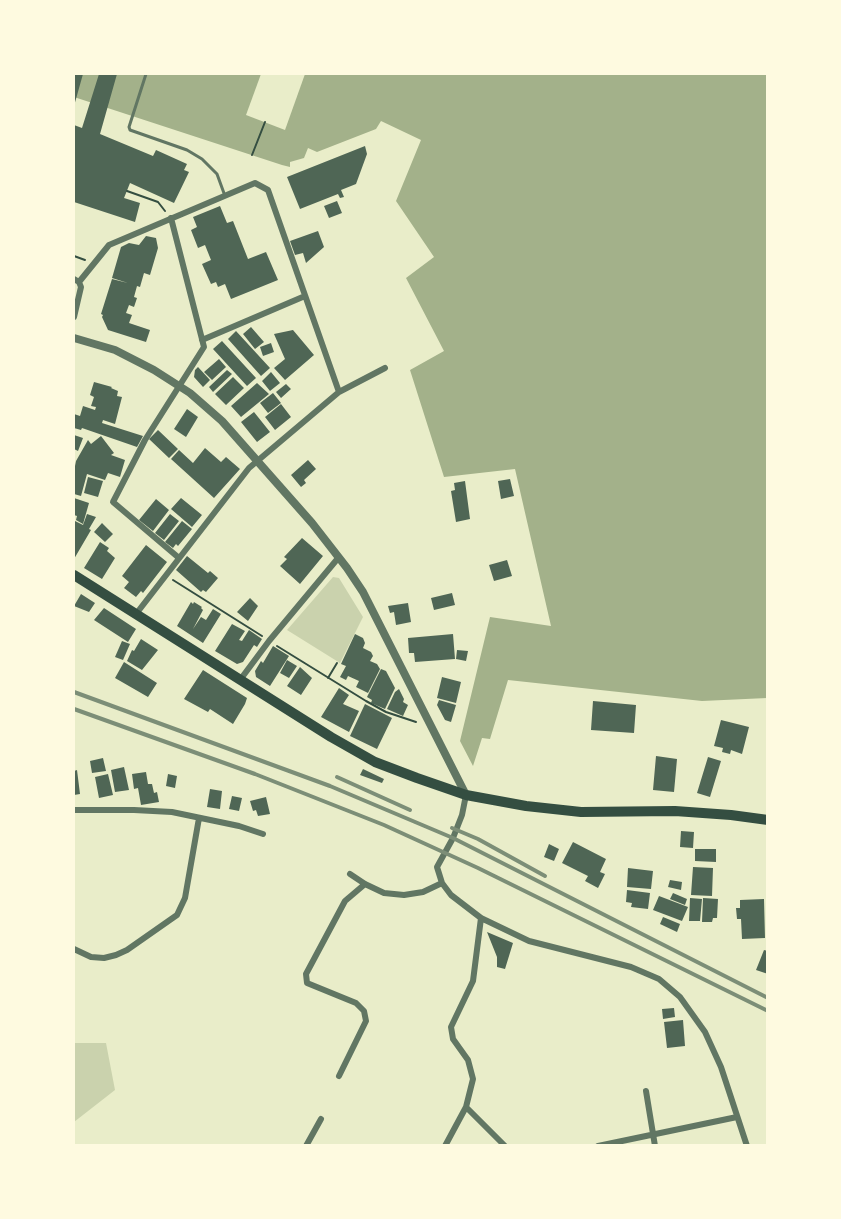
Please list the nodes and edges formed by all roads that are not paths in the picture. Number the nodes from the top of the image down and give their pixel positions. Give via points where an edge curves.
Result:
1 (146, 74) edge
2 (225, 196) junction
3 (171, 218) junction
4 (76, 281) edge
5 (305, 296) junction
6 (74, 317) edge
7 (74, 338) edge
8 (202, 340) junction
9 (385, 368) dead end
10 (179, 385) junction
11 (339, 392) junction
12 (257, 461) junction
13 (339, 557) junction
14 (179, 558) junction
15 (74, 575) edge
16 (135, 614) junction
17 (240, 680) junction
18 (466, 795) junction
19 (74, 810) edge
20 (199, 818) junction
21 (768, 820) edge
22 (263, 834) dead end
23 (350, 874) dead end
24 (442, 883) junction
25 (365, 884) junction
26 (481, 918) junction
27 (74, 949) edge
28 (339, 1076) dead end
29 (646, 1091) dead end
30 (466, 1107) junction
31 (738, 1117) junction
32 (321, 1119) dead end
33 (652, 1135) junction
34 (306, 1146) edge
35 (445, 1146) edge
36 (505, 1146) edge
37 (598, 1146) edge
38 (655, 1146) edge
39 (747, 1146) edge

1 - 2 lane via 130,130 202,159 217,174
2 - 3 street
2 - 5 street via 255,183 268,190
3 - 4 street via 110,245
3 - 8 street
4 - 6 street via 81,290
5 - 8 street
5 - 11 street
7 - 10 street via 115,351
8 - 10 street via 204,347
9 - 11 street
10 - 12 street via 207,407
10 - 14 street via 113,502
11 - 12 street
12 - 13 street
12 - 14 street
13 - 17 street
13 - 18 street via 377,617
14 - 16 street
15 - 16 highway
16 - 17 highway
17 - 18 highway via 375,762
18 - 21 highway via 581,812 675,811
18 - 24 street via 462,815 438,867
19 - 20 street via 153,810
20 - 22 street
20 - 27 street via 185,898 177,915 116,955 91,957
23 - 25 street
24 - 25 street via 404,895 384,893
24 - 26 street via 459,903
25 - 28 street via 345,901 306,974 307,983 356,1003 364,1011 366,1021
26 - 30 street via 473,981 451,1027 453,1040 468,1060 473,1079
26 - 31 street via 529,941 631,967 659,979 681,997 705,1032
29 - 33 street
30 - 35 street
30 - 36 street
31 - 33 street
31 - 39 street
32 - 34 street
33 - 37 street
33 - 38 street

